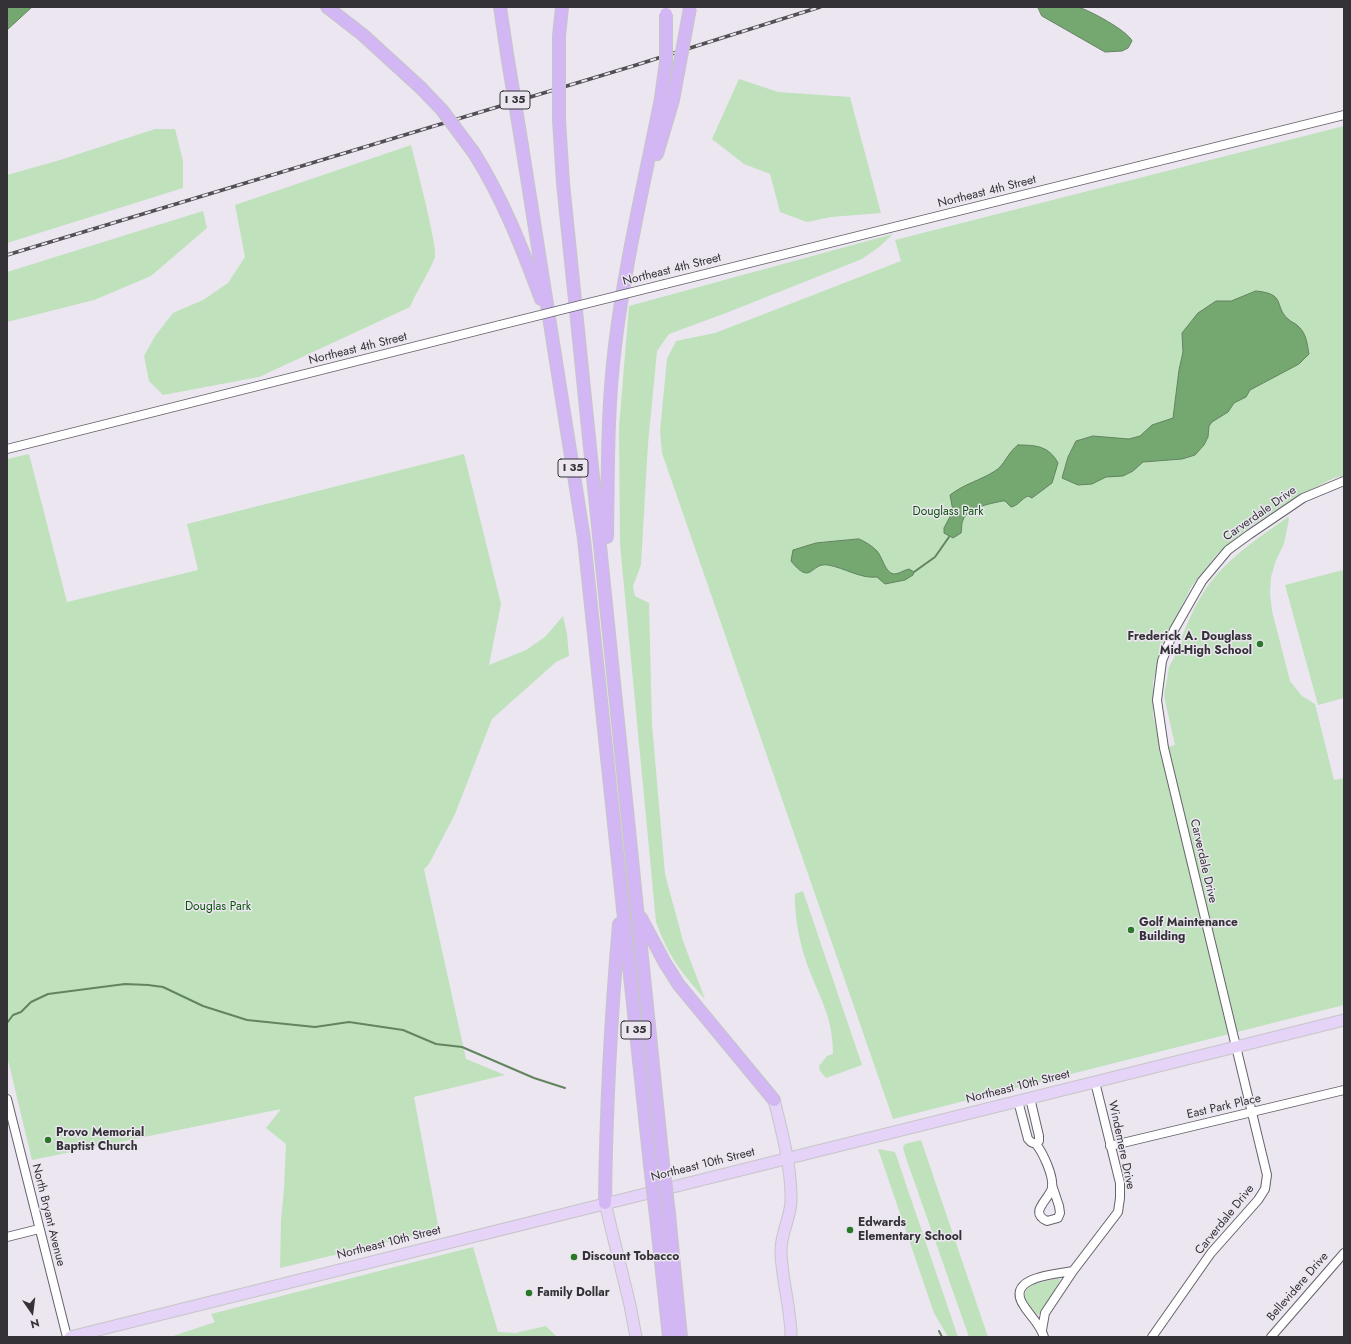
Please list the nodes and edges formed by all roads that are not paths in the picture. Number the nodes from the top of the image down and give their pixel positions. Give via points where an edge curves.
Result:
1 (327, 7) edge
2 (500, 7) edge
3 (562, 7) edge
4 (690, 7) edge
5 (666, 11) edge
6 (1344, 115) edge
7 (638, 214) junction
8 (551, 325) junction
9 (7, 449) edge
10 (1344, 481) edge
11 (605, 586) junction
12 (622, 896) junction
13 (638, 912) junction
14 (1344, 1020) edge
15 (1236, 1047) junction
16 (1095, 1082) junction
17 (1344, 1090) edge
18 (1030, 1098) junction
19 (7, 1099) edge
20 (774, 1100) joint
21 (1018, 1101) junction
22 (1252, 1113) junction
23 (10, 1121) edge
24 (1036, 1144) junction
25 (1110, 1146) junction
26 (786, 1158) junction
27 (1052, 1185) dead end
28 (605, 1203) junction
29 (39, 1229) junction
30 (7, 1238) edge
31 (1344, 1253) edge
32 (1073, 1271) junction
33 (1043, 1334) edge
34 (67, 1337) edge
35 (70, 1337) edge
36 (636, 1337) edge
37 (669, 1337) edge
38 (681, 1337) edge
39 (791, 1337) edge
40 (1152, 1337) edge
41 (1271, 1337) edge

1 - 8 highway, bridge via 374,44 421,88 442,110 474,153 503,205
2 - 8 highway, I 35, bridge
3 - 11 highway, I 35, bridge via 559,36 559,120 563,183
4 - 7 highway, bridge via 673,100
5 - 7 highway, bridge via 666,62
6 - 9 street, Northeast 4th Street, bridge
7 - 11 highway via 624,279 614,348
8 - 12 highway, I 35 via 584,539
10 - 15 street, Carverdale Drive via 1302,498 1228,550 1188,602 1162,661 1157,700 1159,724
11 - 13 highway, I 35
12 - 28 highway via 615,975
12 - 37 highway, I 35, bridge
13 - 20 highway via 679,985
13 - 38 highway, I 35, bridge
14 - 15 main road, Northeast 10th Street
15 - 16 main road, Northeast 10th Street
15 - 22 street, Carverdale Drive
16 - 18 main road, Northeast 10th Street
16 - 25 street, Windemere Drive
17 - 22 street, East Park Place
18 - 21 main road, Northeast 10th Street
18 - 24 street via 1039,1136
19 - 23 street, North Bryant Avenue
20 - 26 main road
21 - 24 street via 1028,1138
21 - 26 main road, Northeast 10th Street
22 - 25 street, East Park Place
22 - 40 street, Carverdale Drive via 1267,1175 1265,1189 1211,1253
23 - 29 street, North Bryant Avenue
24 - 27 street via 1044,1153
25 - 32 street, Windemere Drive via 1120,1184 1118,1212
26 - 28 main road, Northeast 10th Street
26 - 39 main road via 791,1204 780,1251
28 - 35 main road, Northeast 10th Street
28 - 36 main road via 629,1297
29 - 30 street
29 - 34 street, North Bryant Avenue
31 - 41 street, Bellevidere Drive
32 - 33 street, Windemere Drive via 1045,1313
32 - 33 street, Windemere Drive via 1036,1277 1023,1283 1020,1298 1034,1316

